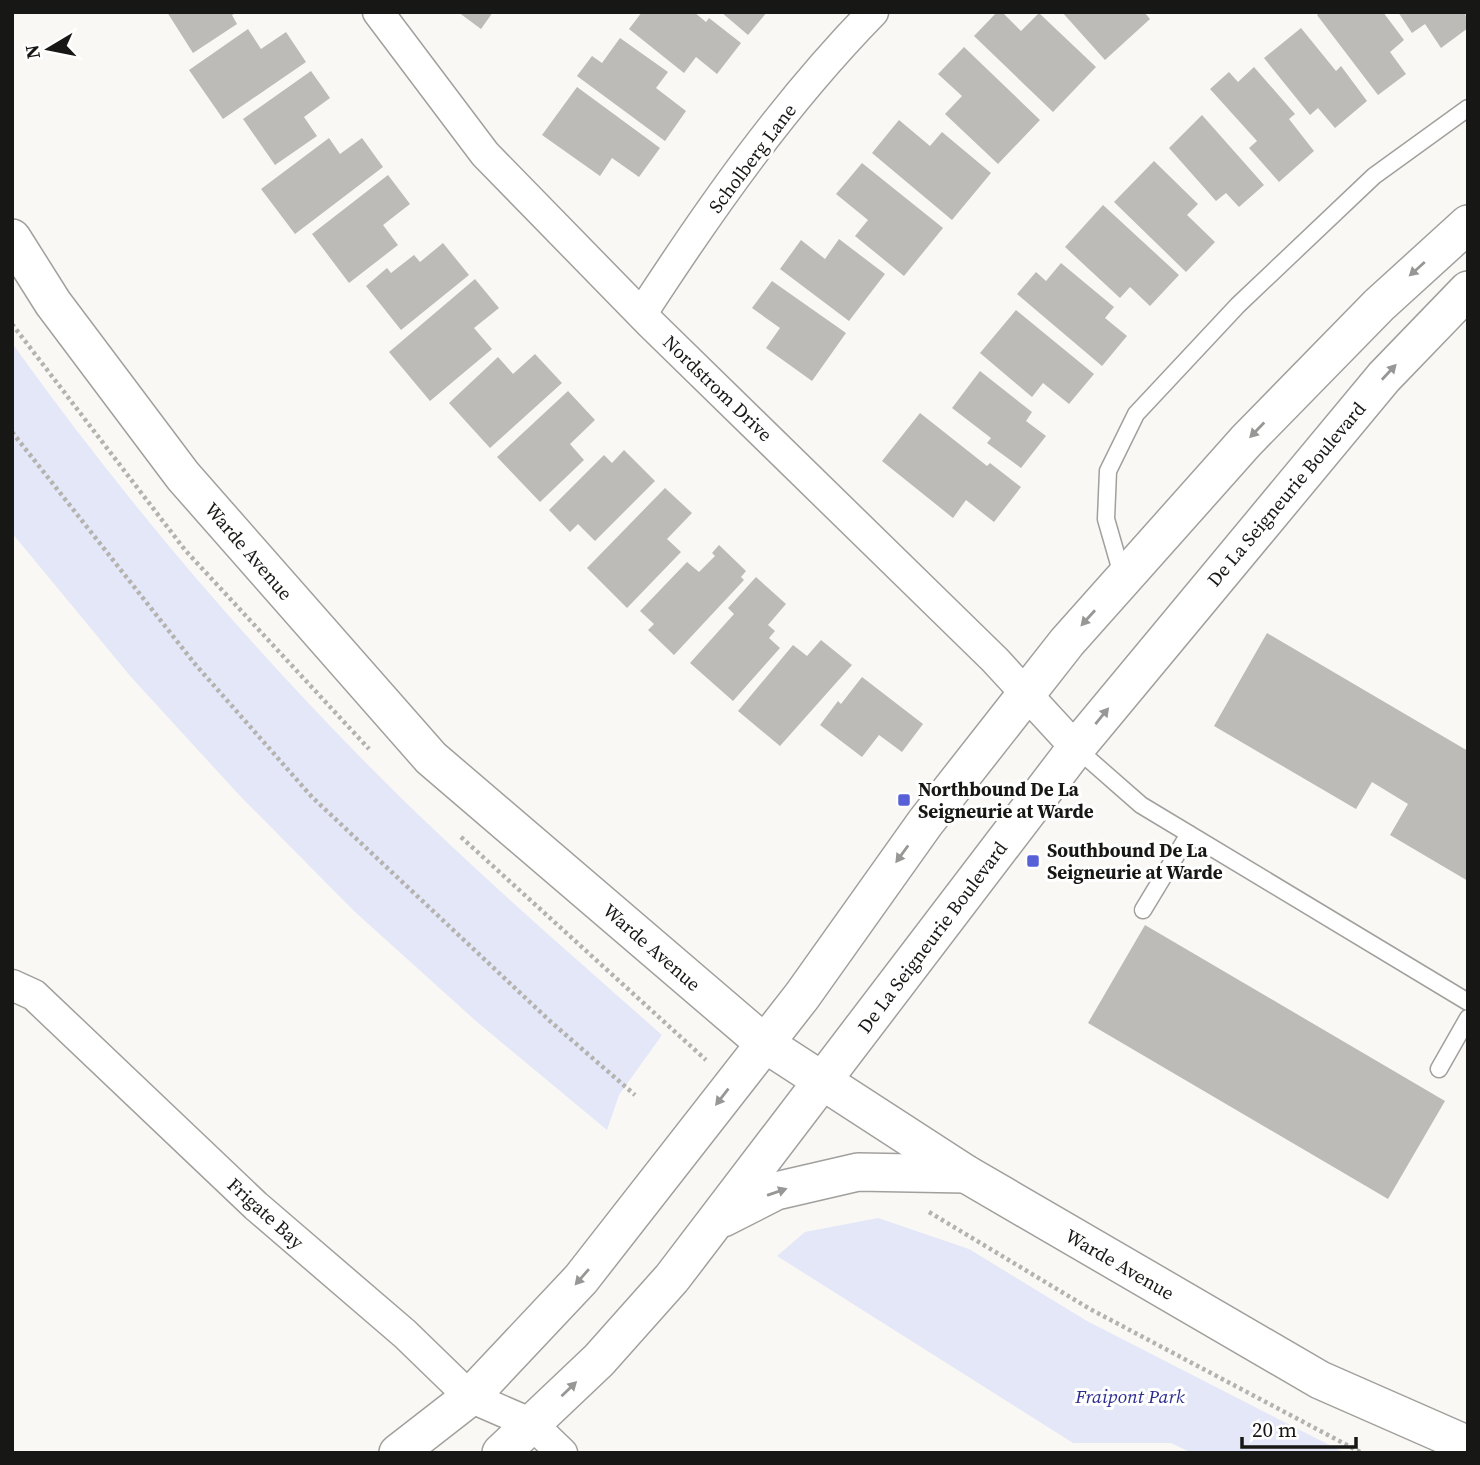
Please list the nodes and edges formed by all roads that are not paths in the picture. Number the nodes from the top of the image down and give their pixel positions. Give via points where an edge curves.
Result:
1 (378, 12) edge
2 (873, 12) edge
3 (1468, 108) edge
4 (1468, 223) edge
5 (12, 238) edge
6 (1468, 290) edge
7 (642, 313) junction
8 (1123, 578) junction
9 (1026, 691) junction
10 (1076, 748) junction
11 (1189, 834) junction
12 (1143, 910) dead end
13 (12, 985) edge
14 (1468, 1002) edge
15 (1468, 1018) edge
16 (764, 1043) junction
17 (1440, 1069) dead end
18 (822, 1082) junction
19 (966, 1174) junction
20 (716, 1222) junction
21 (470, 1397) junction
22 (532, 1424) junction
23 (1468, 1445) edge
24 (398, 1453) edge
25 (501, 1453) edge
26 (562, 1453) edge

1 - 7 street, Nordstrom Drive via 485,155
2 - 7 street, Scholberg Lane via 743,166
3 - 8 lane via 1374,176 1238,305 1136,414 1108,471 1106,519
4 -> 8 street via 1379,304 1246,441
5 - 16 street, Warde Avenue via 52,303 183,476 431,758
10 -> 6 street, De La Seigneurie Boulevard via 1384,377
7 - 9 street, Nordstrom Drive
8 -> 9 street
9 - 10 street, Nordstrom Drive
9 -> 16 street
10 - 11 lane via 1141,805
10 - 18 street, De La Seigneurie Boulevard
11 - 12 lane
11 - 14 lane
13 - 21 street, Frigate Bay via 34,995 256,1206 405,1334
15 - 17 lane
16 - 18 street, Warde Avenue
16 -> 21 street via 581,1279
18 - 19 street, Warde Avenue
18 - 20 street, De La Seigneurie Boulevard
20 -> 19 street via 776,1191 858,1172
19 - 23 street, Warde Avenue via 1320,1380
22 -> 20 street, De La Seigneurie Boulevard via 599,1360
21 - 22 street, Frigate Bay
21 - 24 street
22 - 25 street, De La Seigneurie Boulevard
22 - 26 street

